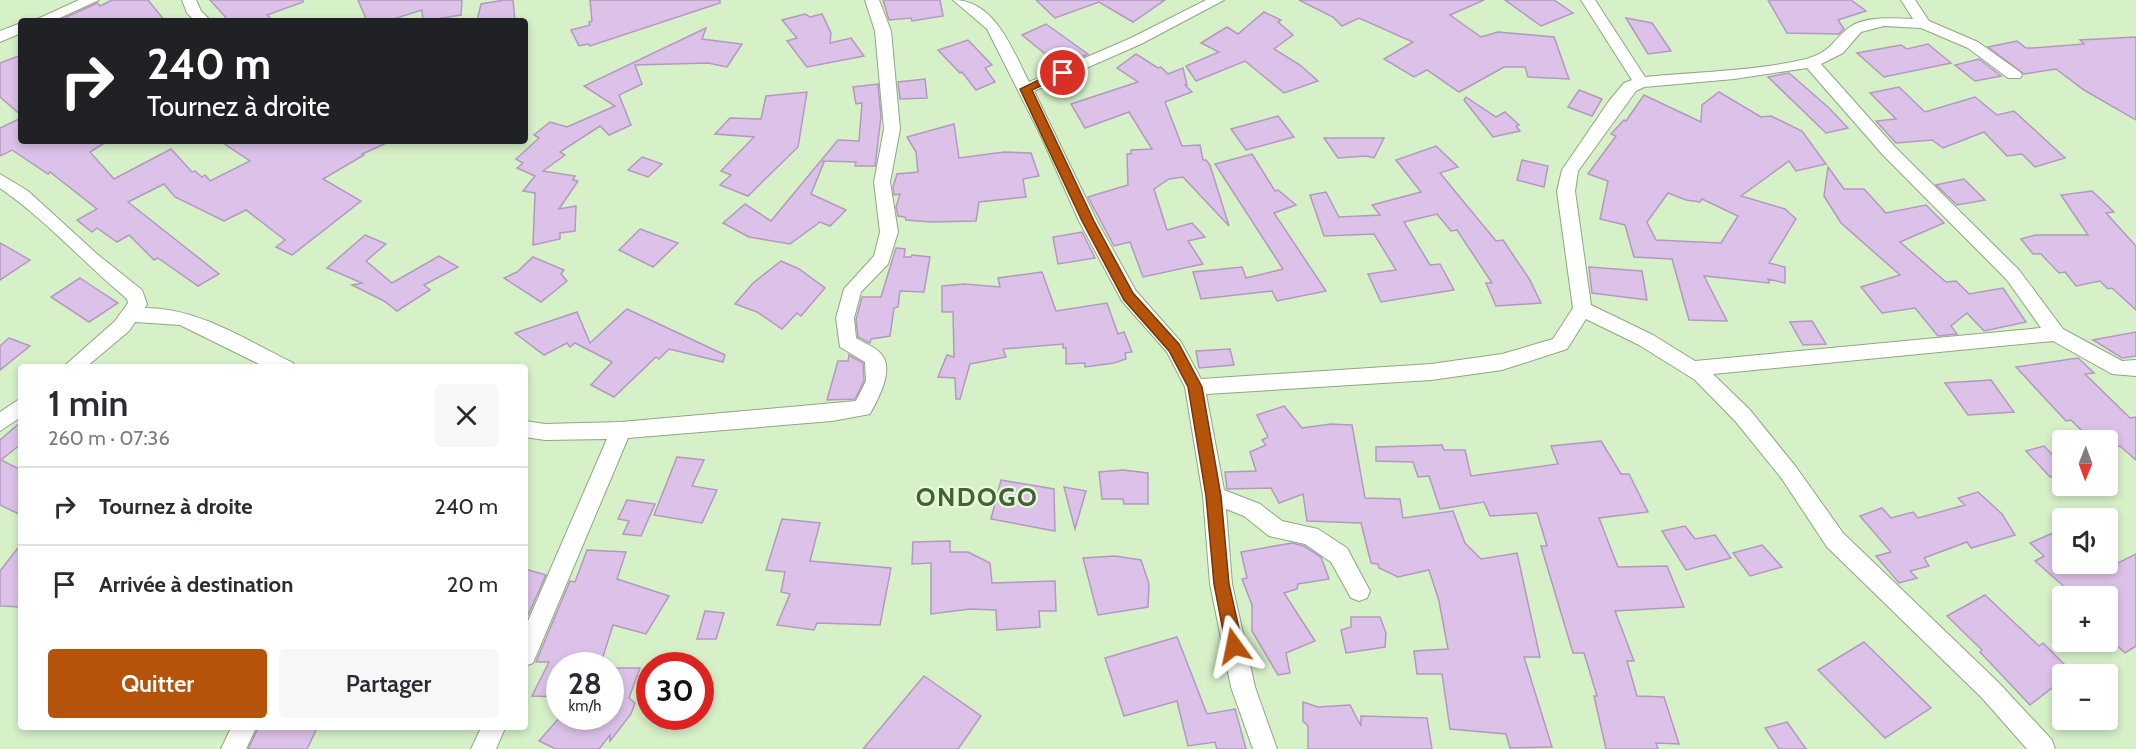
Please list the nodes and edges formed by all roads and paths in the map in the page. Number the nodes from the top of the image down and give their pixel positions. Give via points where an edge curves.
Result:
1 (92, 0) edge
2 (189, 0) edge
3 (872, 0) edge
4 (960, 0) edge
5 (1217, 0) edge
6 (1588, 0) edge
7 (1908, 0) edge
8 (47, 18) edge
9 (200, 18) edge
10 (1924, 24) junction
11 (18, 29) edge
12 (0, 37) edge
13 (1811, 63) junction
14 (2014, 75) dead end
15 (1641, 82) junction
16 (1026, 89) junction
17 (0, 180) edge
18 (1582, 309) junction
19 (130, 315) junction
20 (2056, 334) junction
21 (76, 364) edge
22 (278, 364) edge
23 (2136, 368) edge
24 (1694, 369) junction
25 (1195, 387) junction
26 (18, 408) edge
27 (0, 423) edge
28 (528, 429) edge
29 (621, 430) junction
30 (1214, 496) junction
31 (1359, 591) dead end
32 (528, 648) edge
33 (243, 730) edge
34 (492, 730) edge
35 (233, 749) edge
36 (483, 749) edge
37 (1265, 749) edge
38 (2043, 749) edge

1 - 8 street
2 - 9 street
3 - 29 street via 884,31 892,129 882,182 888,232 882,259 853,289 845,318 847,342 874,358 876,381 863,408
4 - 16 street via 993,27
5 - 16 street
6 - 15 street
7 - 10 street
10 - 13 street via 1884,22 1856,29 1838,50
10 - 14 street via 1973,45
11 - 12 street
13 - 15 street
13 - 20 street via 1889,151 2013,275
15 - 18 street via 1629,87 1570,170 1566,191
16 - 25 street via 1088,221 1129,296 1174,347
17 - 19 street via 135,295 138,304
18 - 24 street
18 - 25 street via 1560,344 1502,362 1431,372
19 - 21 street
19 - 22 street via 184,318
20 - 23 street via 2119,369
20 - 24 street
24 - 38 street via 1750,424 1835,540 1990,690
25 - 30 street
26 - 27 street
28 - 29 street
29 - 32 street
30 - 31 street via 1252,510 1277,529 1310,536 1339,555
30 - 37 street via 1221,584 1243,687
33 - 35 street
34 - 36 street

